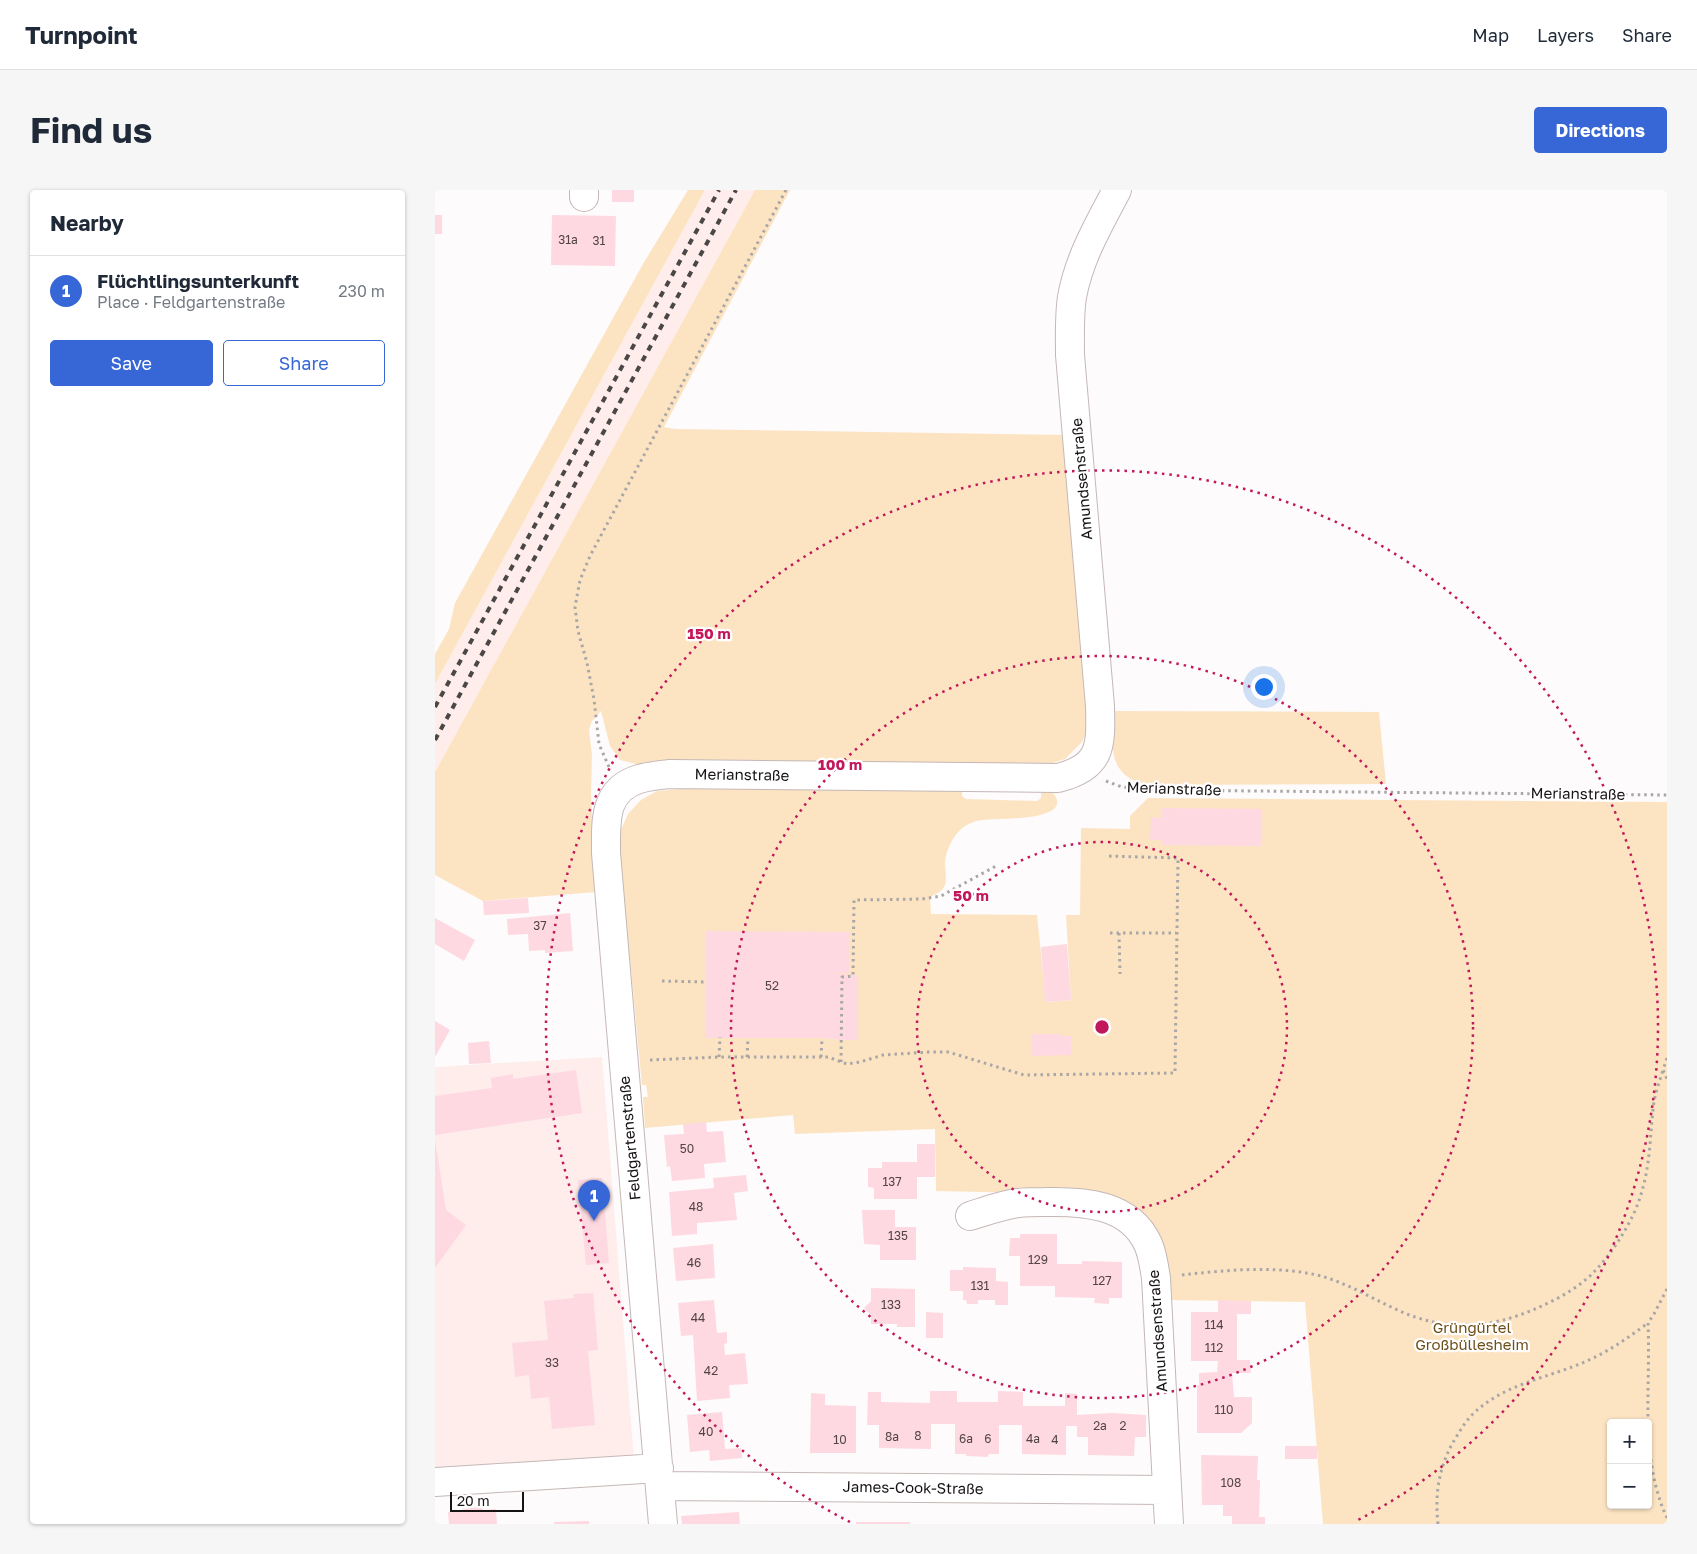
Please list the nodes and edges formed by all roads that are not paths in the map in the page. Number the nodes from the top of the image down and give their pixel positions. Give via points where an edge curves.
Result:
1 (1117, 190) edge
2 (1080, 772) joint
3 (608, 808) joint
4 (970, 1216) dead end
5 (659, 1477) junction
6 (435, 1482) edge
7 (1166, 1490) junction
8 (663, 1524) edge
9 (1169, 1524) edge

1 - 2 street, Amundsenstraße via 1083,257 1072,296 1070,319 1100,729 1093,758
2 - 3 street, Merianstraße via 1058,778 670,774 628,783
3 - 5 street, Feldgartenstraße via 606,853
4 - 7 street, Amundsenstraße via 1019,1203 1088,1203 1103,1206 1126,1218 1142,1234 1156,1278
5 - 6 street
5 - 7 street, James-Cook-Straße
5 - 8 street, Feldgartenstraße
7 - 9 street, Amundsenstraße

